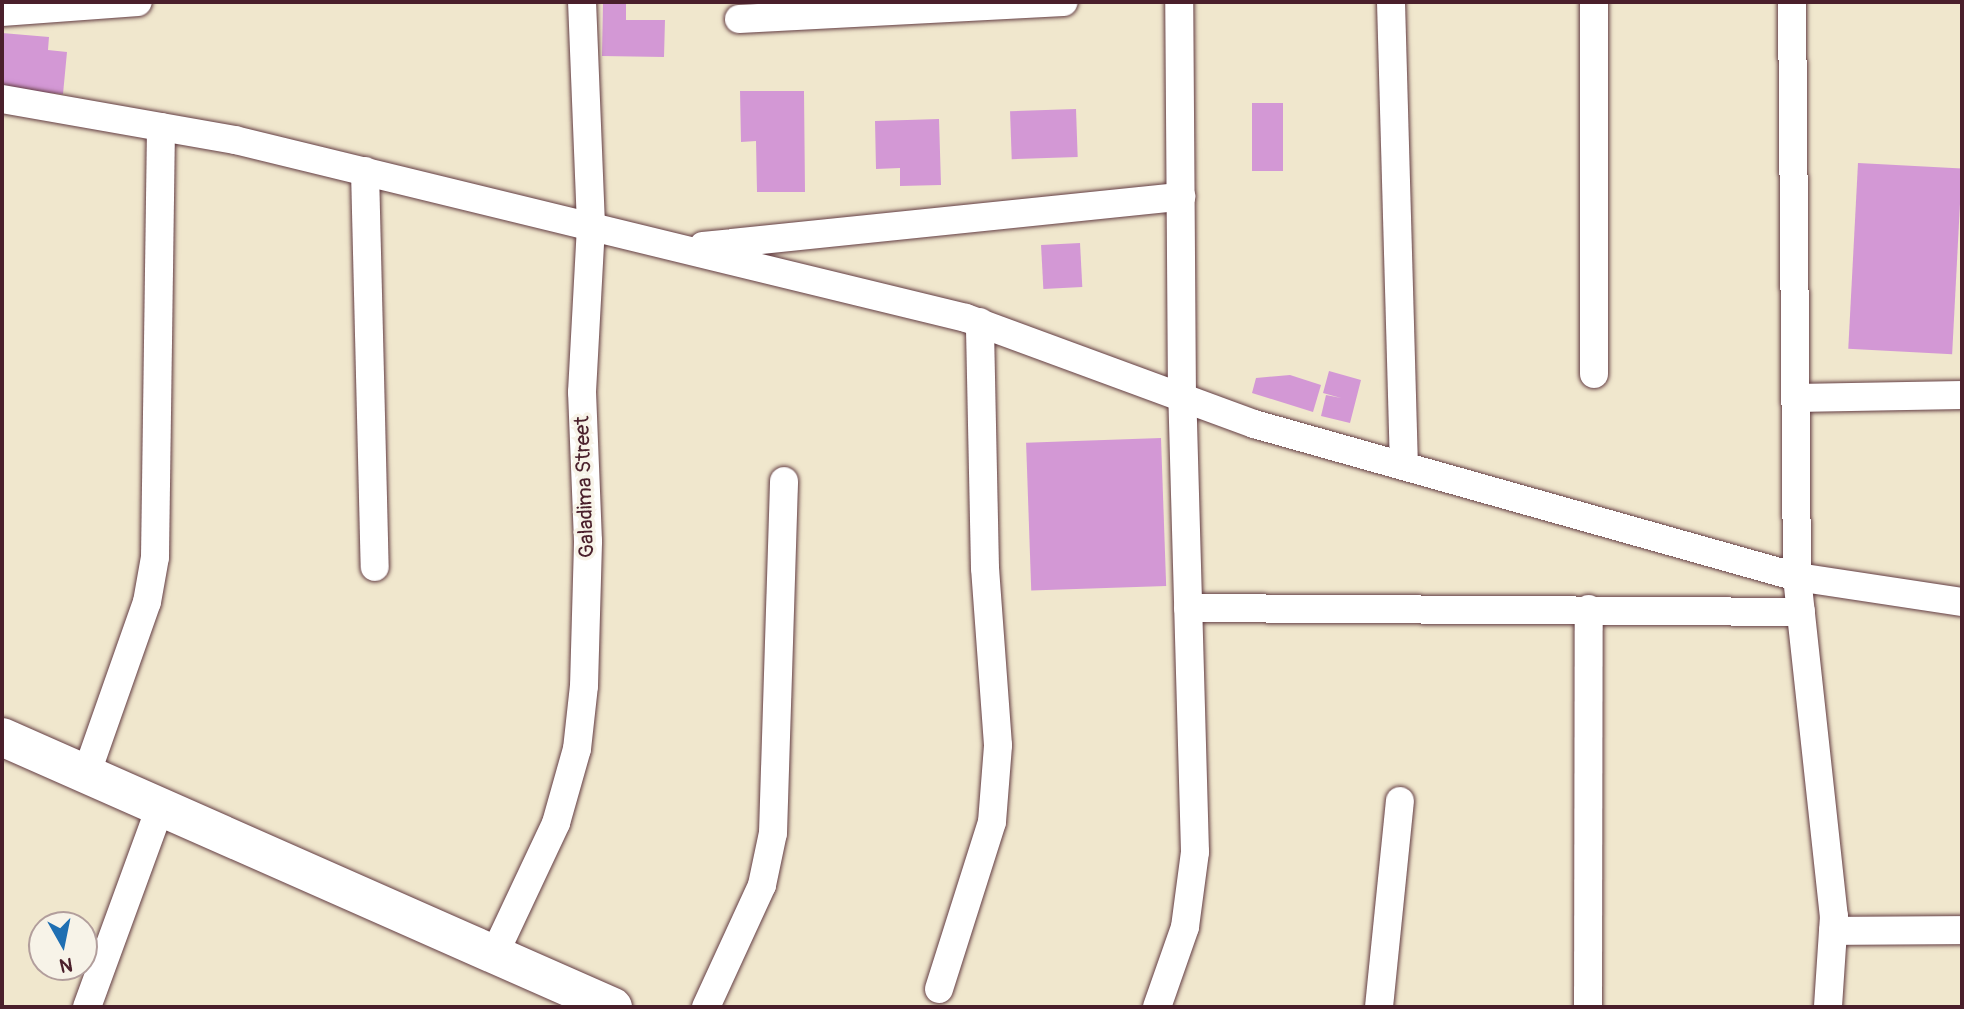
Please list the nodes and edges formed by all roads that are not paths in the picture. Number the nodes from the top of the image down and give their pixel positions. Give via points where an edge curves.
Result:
1 (138, 2) edge
2 (582, 2) edge
3 (1064, 2) edge
4 (1179, 2) edge
5 (1391, 2) edge
6 (1594, 2) edge
7 (1792, 2) edge
8 (2, 12) edge
9 (739, 19) dead end
10 (2, 99) edge
11 (161, 127) junction
12 (365, 171) junction
13 (1181, 197) junction
14 (591, 225) junction
15 (682, 248) junction
16 (980, 322) junction
17 (1594, 374) dead end
18 (1962, 395) edge
19 (1796, 398) junction
20 (1182, 399) junction
21 (1404, 466) junction
22 (784, 481) dead end
23 (375, 567) dead end
24 (1797, 577) junction
25 (1962, 602) edge
26 (1188, 608) junction
27 (1589, 609) junction
28 (1801, 612) junction
29 (2, 737) edge
30 (86, 775) junction
31 (1400, 801) dead end
32 (160, 807) junction
33 (1962, 930) edge
34 (1833, 931) junction
35 (494, 955) junction
36 (939, 989) dead end
37 (88, 1007) edge
38 (613, 1007) edge
39 (706, 1007) edge
40 (1157, 1007) edge
41 (1379, 1007) edge
42 (1588, 1007) edge
43 (1828, 1007) edge

1 - 8 street
2 - 14 street, Galadima Street
3 - 9 street
4 - 13 street
5 - 21 street
6 - 17 street
7 - 19 street
10 - 11 street
11 - 12 street
11 - 30 street via 155,557 148,602
12 - 14 street
12 - 23 street
13 - 15 street
13 - 20 street
14 - 15 street
14 - 35 street, Galadima Street via 582,392 589,541 577,749 556,823
15 - 16 street
16 - 20 street
16 - 36 street via 985,568 998,745 992,822
18 - 19 street
19 - 24 street
20 - 21 street
20 - 26 street
21 - 24 street
22 - 39 street via 773,833 762,884
24 - 25 street
24 - 28 street
26 - 27 street
26 - 40 street via 1195,852 1185,927
27 - 28 street
27 - 42 street
28 - 34 street
29 - 30 street
30 - 32 street
31 - 41 street
32 - 35 street
32 - 37 street
33 - 34 street
34 - 43 street
35 - 38 street

